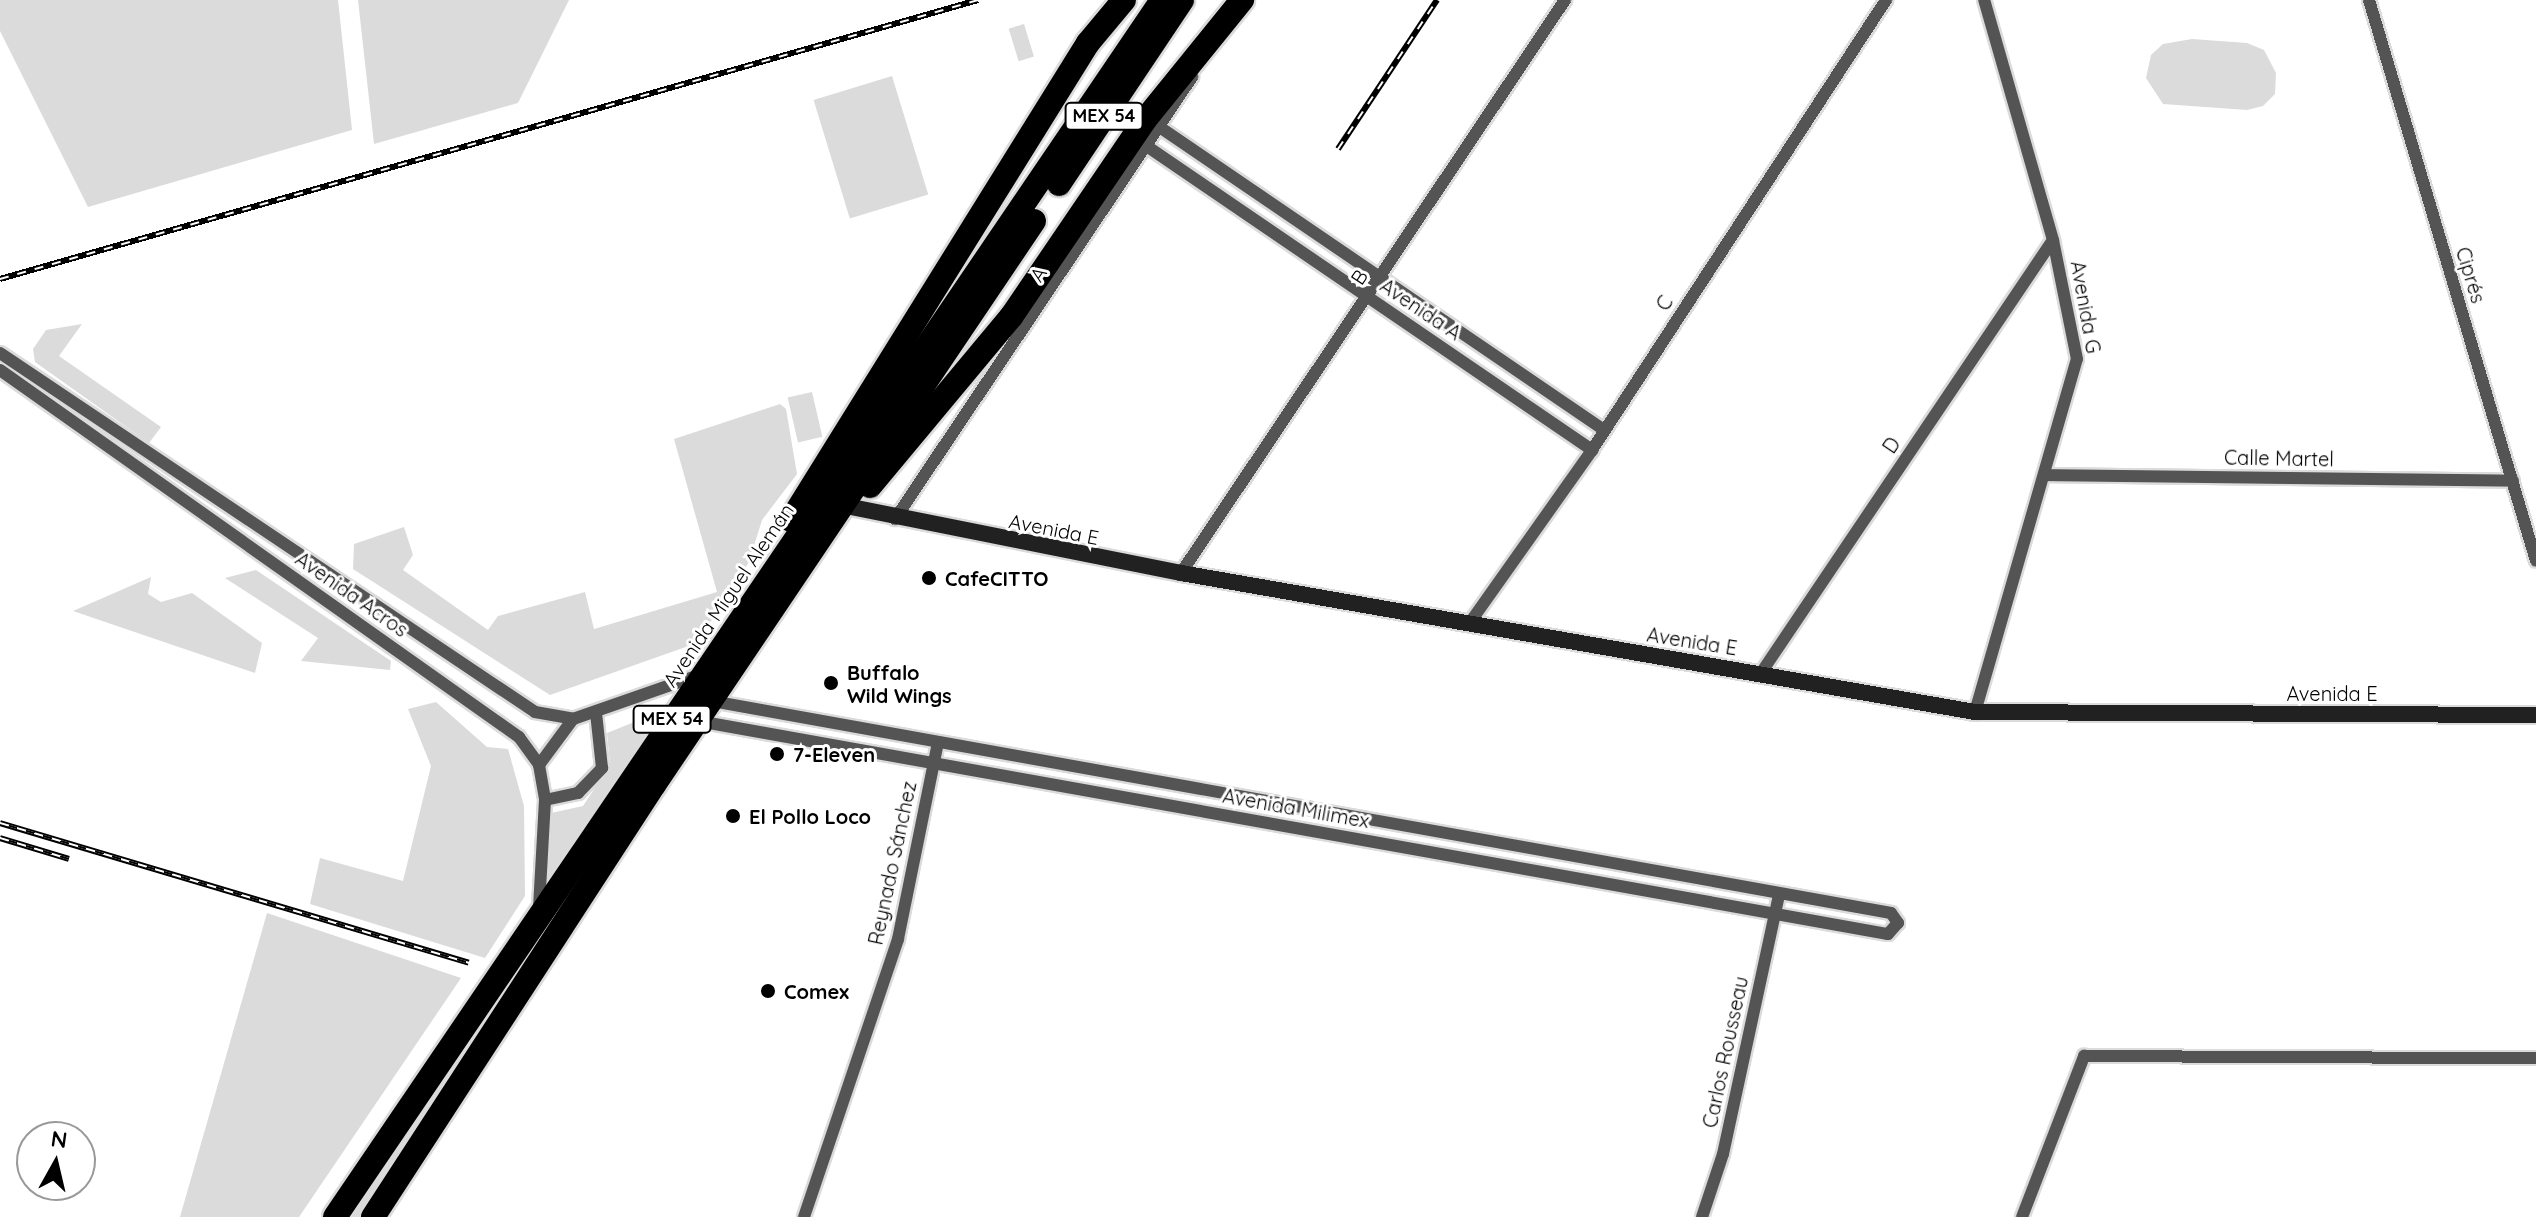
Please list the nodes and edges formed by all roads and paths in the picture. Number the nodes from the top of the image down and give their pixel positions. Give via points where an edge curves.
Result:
1 (1114, 0) edge
2 (1124, 0) edge
3 (1162, 0) edge
4 (1182, 0) edge
5 (1242, 0) edge
6 (1565, 0) edge
7 (1886, 0) edge
8 (1984, 0) edge
9 (2369, 0) edge
10 (1088, 43) junction
11 (1207, 47) junction
12 (1161, 128) junction
13 (1148, 147) junction
14 (1020, 228) junction
15 (2053, 240) junction
16 (1382, 278) junction
17 (1369, 298) junction
18 (0, 353) edge
19 (1506, 363) junction
20 (0, 370) edge
21 (1493, 383) junction
22 (1604, 430) junction
23 (1592, 450) junction
24 (2044, 475) junction
25 (2513, 481) junction
26 (851, 507) junction
27 (895, 519) junction
28 (830, 522) junction
29 (2536, 561) edge
30 (1181, 573) junction
31 (767, 581) junction
32 (1469, 624) junction
33 (418, 634) junction
34 (402, 654) junction
35 (467, 666) junction
36 (1761, 673) junction
37 (702, 674) junction
38 (451, 689) junction
39 (704, 711) junction
40 (1975, 712) junction
41 (596, 713) junction
42 (2536, 715) edge
43 (573, 719) junction
44 (938, 743) junction
45 (934, 764) junction
46 (539, 765) junction
47 (545, 800) junction
48 (1779, 894) junction
49 (1776, 914) junction
50 (536, 926) junction
51 (2536, 1058) edge
52 (335, 1217) edge
53 (373, 1217) edge
54 (804, 1217) edge
55 (1702, 1217) edge
56 (2022, 1217) edge

1 - 10 highway
2 - 10 highway
3 - 14 highway, Avenida Miguel Alemán / MEX 54
4 - 14 highway, Avenida Miguel Alemán / MEX 54
5 - 11 highway
6 - 16 street, B
7 - 22 street, C
8 - 15 street, Avenida G
9 - 25 street, Ciprés
10 - 31 highway via 812,485 773,552
11 - 12 street, A
11 - 26 highway via 1144,121 986,349
12 - 13 street, A
12 - 16 street, Avenida A
13 - 17 street, Avenida A
13 - 27 street, A
14 - 28 highway, Avenida Miguel Alemán / MEX 54
14 - 31 highway, Avenida Miguel Alemán / MEX 54
15 - 24 street, Avenida G via 2077,359
15 - 36 street, D
16 - 17 street, B
16 - 19 street, Avenida A
17 - 21 street, Avenida A
17 - 30 street, B
18 - 33 street, Avenida Acros
19 - 21 street
19 - 22 street, Avenida A
20 - 34 street, Avenida Acros
21 - 23 street, Avenida A
22 - 23 street, C
23 - 32 street, C
24 - 25 street, Calle Martel
24 - 40 street, Avenida G
25 - 29 street, Ciprés
26 - 27 main road, Avenida E
26 - 28 highway
27 - 30 main road, Avenida E
28 - 39 highway, Avenida Miguel Alemán / MEX 54
30 - 32 main road, Avenida E
31 - 37 highway, Avenida Miguel Alemán / MEX 54
32 - 36 main road, Avenida E
33 - 34 street
33 - 35 street, Avenida Acros
34 - 38 street, Avenida Acros
35 - 38 street
35 - 43 street, Avenida Acros via 535,712
36 - 40 main road, Avenida E
37 - 41 street, Avenida Acros
37 - 50 highway, Avenida Miguel Alemán / MEX 54
38 - 46 street, Avenida Acros via 519,737
39 - 44 street, Avenida Milimex
39 - 45 street, Avenida Milimex
39 - 53 highway, Avenida Miguel Alemán / MEX 54
40 - 42 main road, Avenida E
41 - 43 street, Avenida Acros
41 - 47 street via 602,768 578,793
43 - 46 street
44 - 45 street, Reynado Sánchez
44 - 48 street, Avenida Milimex
45 - 49 street, Avenida Milimex
45 - 54 street, Reynado Sánchez via 898,939
46 - 47 street, Avenida Acros
47 - 50 street, Avenida Acros
48 - 49 street, Carlos Rousseau
48 - 49 street, Avenida Milimex via 1891,913 1898,923 1888,934
49 - 55 street, Carlos Rousseau via 1723,1154
50 - 52 highway, Avenida Miguel Alemán / MEX 54
51 - 56 street via 2084,1056

